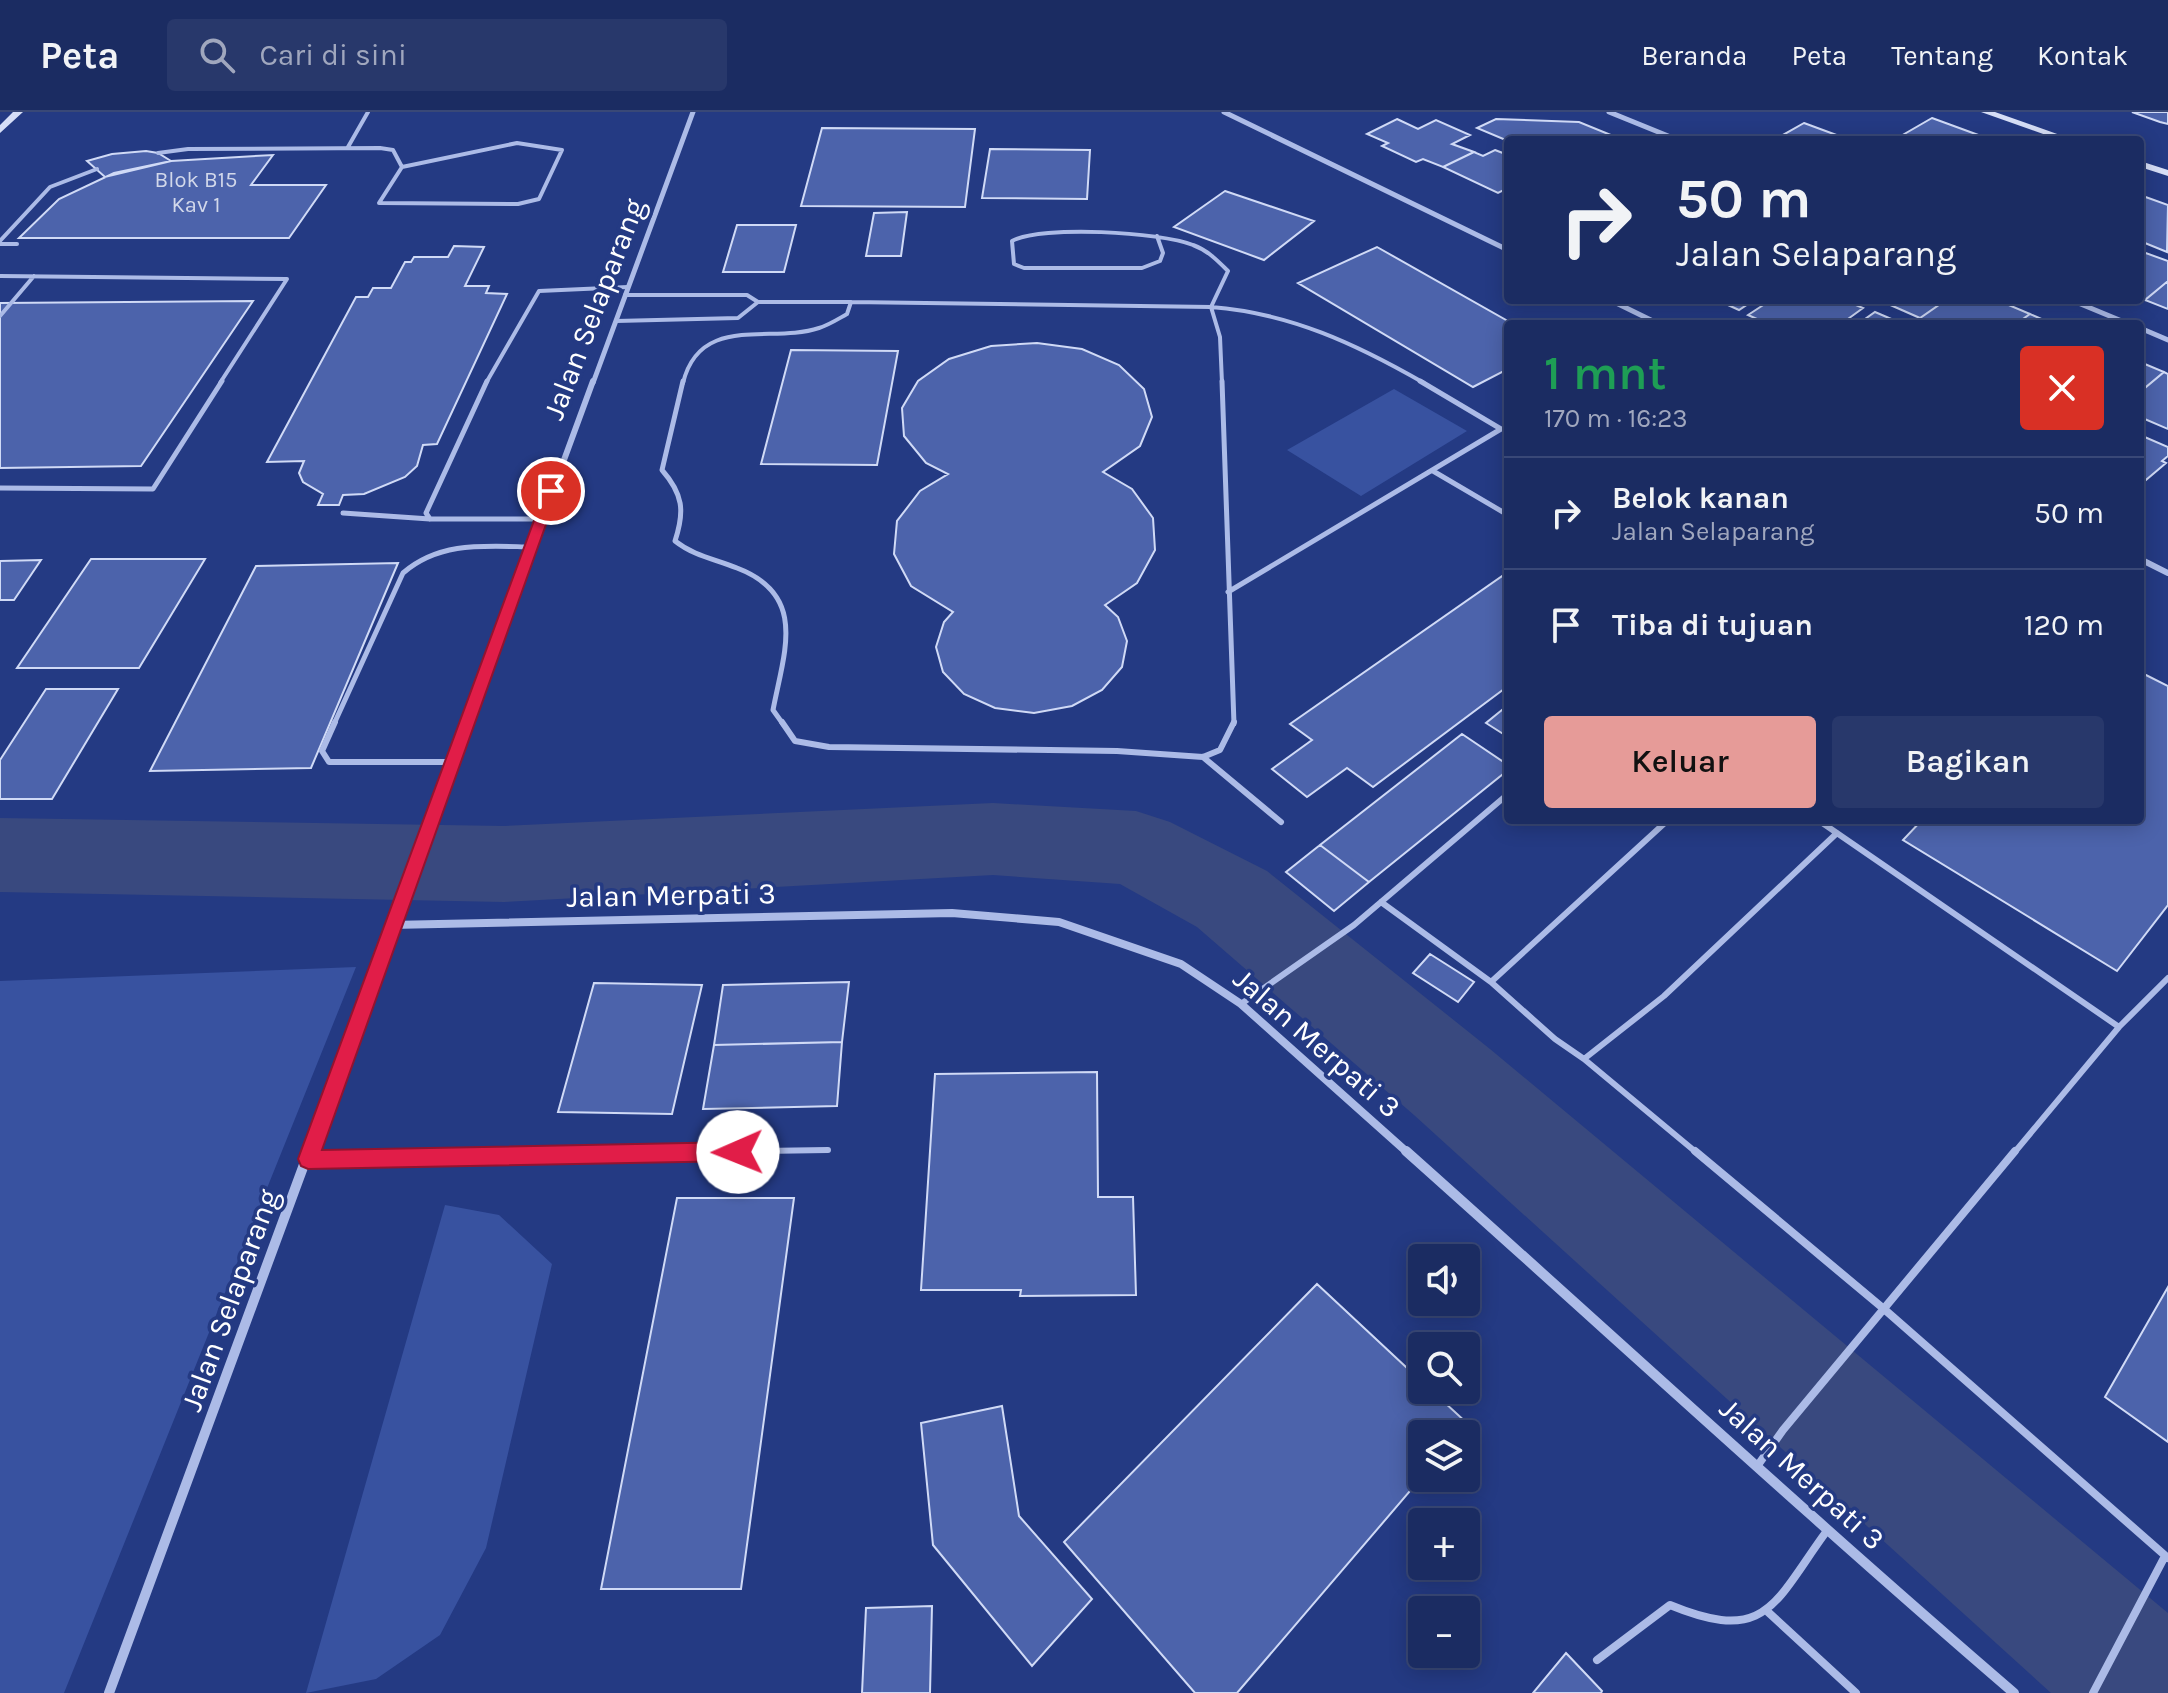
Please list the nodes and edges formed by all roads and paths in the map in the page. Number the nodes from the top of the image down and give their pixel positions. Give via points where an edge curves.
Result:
1 (18, 112) edge
2 (368, 112) edge
3 (693, 112) edge
4 (1224, 112) edge
5 (1609, 112) edge
6 (1986, 112) edge
7 (0, 130) edge
8 (1668, 136) edge
9 (2057, 136) edge
10 (348, 147) junction
11 (158, 153) dead end
12 (2144, 165) edge
13 (402, 167) junction
14 (97, 169) dead end
15 (2168, 173) edge
16 (1157, 236) junction
17 (0, 243) edge
18 (17, 244) dead end
19 (1504, 248) edge
20 (0, 276) edge
21 (34, 276) junction
22 (626, 291) junction
23 (851, 301) junction
24 (758, 302) junction
25 (1618, 304) edge
26 (2081, 304) edge
27 (1211, 307) junction
28 (0, 316) edge
29 (1651, 320) edge
30 (2119, 320) edge
31 (616, 321) junction
32 (2144, 330) edge
33 (2168, 340) edge
34 (1501, 429) junction
35 (1504, 431) edge
36 (1433, 471) junction
37 (0, 488) edge
38 (343, 513) dead end
39 (1504, 513) edge
40 (430, 519) junction
41 (541, 519) junction
42 (531, 547) junction
43 (2144, 561) edge
44 (2168, 573) edge
45 (1228, 592) junction
46 (1203, 757) junction
47 (452, 762) junction
48 (1504, 797) edge
49 (1281, 822) dead end
50 (1664, 824) edge
51 (1824, 824) edge
52 (1837, 833) junction
53 (1381, 902) junction
54 (391, 925) junction
55 (2168, 978) edge
56 (1491, 982) junction
57 (1241, 1004) junction
58 (2119, 1027) junction
59 (1584, 1059) junction
60 (828, 1150) dead end
61 (308, 1159) junction
62 (1884, 1309) junction
63 (1758, 1465) junction
64 (1826, 1532) junction
65 (2167, 1557) edge
66 (1768, 1612) junction
67 (1597, 1660) dead end
68 (109, 1693) edge
69 (1856, 1693) edge
70 (2014, 1693) edge
71 (2093, 1693) edge

1 - 7 street
2 - 10 lane
3 - 22 street, Jalan Selaparang
4 - 19 street
5 - 8 street
6 - 9 street
10 - 11 lane
10 - 13 lane via 393,150
12 - 15 street
13 - 13 lane via 379,203 518,204 539,199 562,150 517,143
14 - 17 lane via 50,187
16 - 16 lane via 1160,261 1142,268 1024,268 1014,264 1010,250 1020,235
16 - 27 lane via 1213,255 1223,264 1228,271
17 - 18 lane
20 - 21 lane
21 - 28 lane
21 - 37 lane via 287,279 153,489
22 - 24 lane via 747,295
22 - 31 street, Jalan Selaparang
22 - 40 lane via 539,291 482,390 426,513
23 - 24 lane
23 - 27 lane
23 - 46 lane via 847,314 818,329 737,333 709,346 687,366 662,470 677,486 686,509 675,541 694,556 770,582 785,604 787,628 773,710 785,729 795,741 829,747
24 - 31 lane via 738,318
25 - 29 street
26 - 30 street
27 - 34 lane via 1250,307 1320,328
27 - 45 lane via 1220,337
31 - 41 street, Jalan Selaparang
32 - 33 street
34 - 35 lane
34 - 36 lane
36 - 39 lane
36 - 45 lane
38 - 40 lane
40 - 41 lane
41 - 42 street, Jalan Selaparang
42 - 47 street, Jalan Selaparang
42 - 47 lane via 466,547 417,557 403,573 322,751 329,762
43 - 44 street
45 - 46 lane via 1234,727 1220,750
46 - 49 lane
47 - 54 street, Jalan Selaparang
48 - 53 lane
50 - 56 lane
51 - 52 lane
52 - 58 lane
52 - 59 lane via 1664,996
53 - 56 lane
53 - 57 lane
54 - 57 street, Jalan Merpati 3 via 952,913 1059,922 1181,964
54 - 61 street, Jalan Selaparang
55 - 58 lane
56 - 59 lane
57 - 63 street, Jalan Merpati 3
58 - 62 lane
59 - 62 lane
60 - 61 lane
61 - 68 street, Jalan Selaparang
62 - 63 lane
62 - 65 lane
63 - 64 street, Jalan Merpati 3
64 - 66 lane
64 - 70 street, Jalan Merpati 3
65 - 71 lane
66 - 67 lane via 1754,1620 1713,1623 1670,1605
66 - 69 lane

